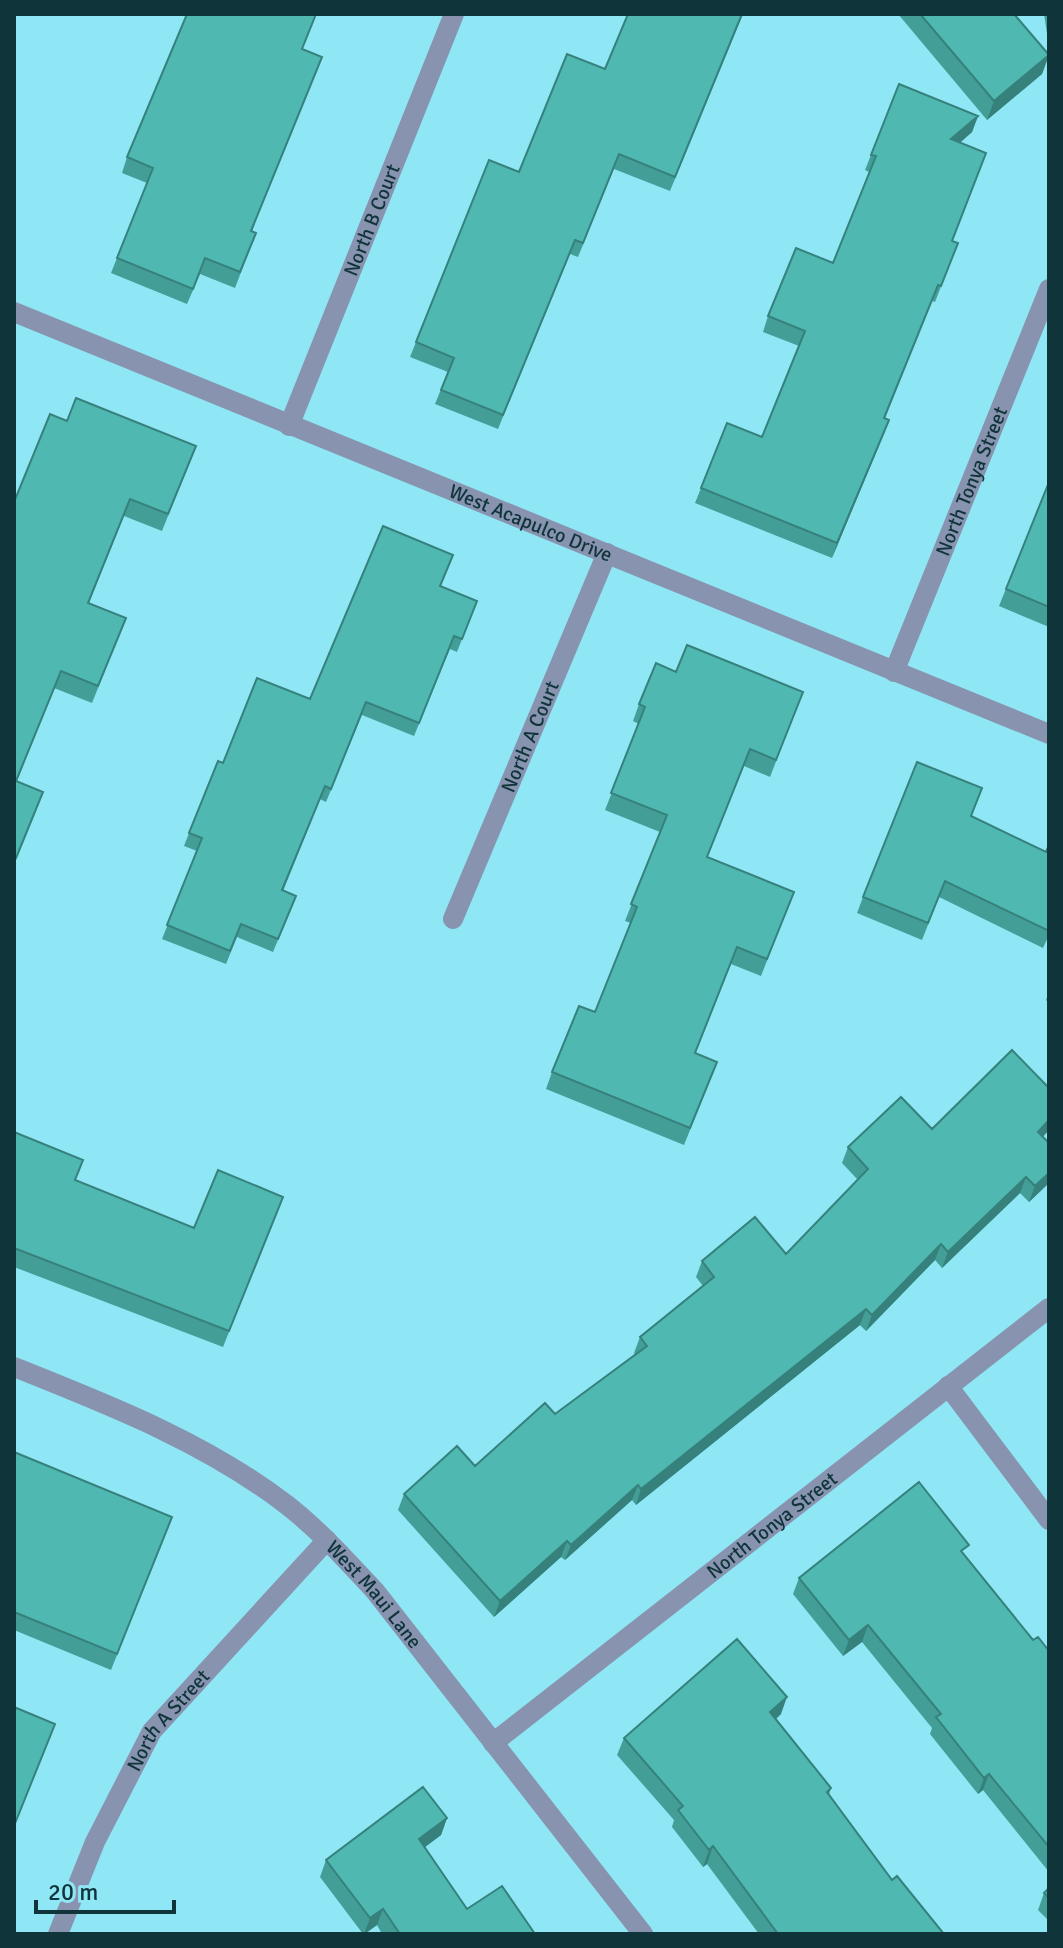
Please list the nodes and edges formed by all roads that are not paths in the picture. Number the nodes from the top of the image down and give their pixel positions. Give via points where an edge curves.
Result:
1 (454, 14) edge
2 (1049, 289) edge
3 (14, 312) edge
4 (289, 426) junction
5 (607, 553) junction
6 (894, 672) junction
7 (1049, 734) edge
8 (453, 919) dead end
9 (1049, 1308) edge
10 (14, 1367) edge
11 (948, 1386) junction
12 (1049, 1520) edge
13 (327, 1540) junction
14 (493, 1743) junction
15 (58, 1934) edge
16 (643, 1934) edge

1 - 4 street, North B Court
2 - 6 street, North Tonya Street
3 - 4 street, West Acapulco Drive
4 - 5 street, West Acapulco Drive
5 - 6 street, West Acapulco Drive
5 - 8 street, North A Court
6 - 7 street, West Acapulco Drive
9 - 11 street, North Tonya Street
10 - 13 street, West Maui Lane via 177,1435 287,1505
11 - 12 street
11 - 14 street, North Tonya Street
13 - 14 street, West Maui Lane via 375,1591
13 - 15 street, North A Street via 152,1731 95,1842
14 - 16 street, West Maui Lane

